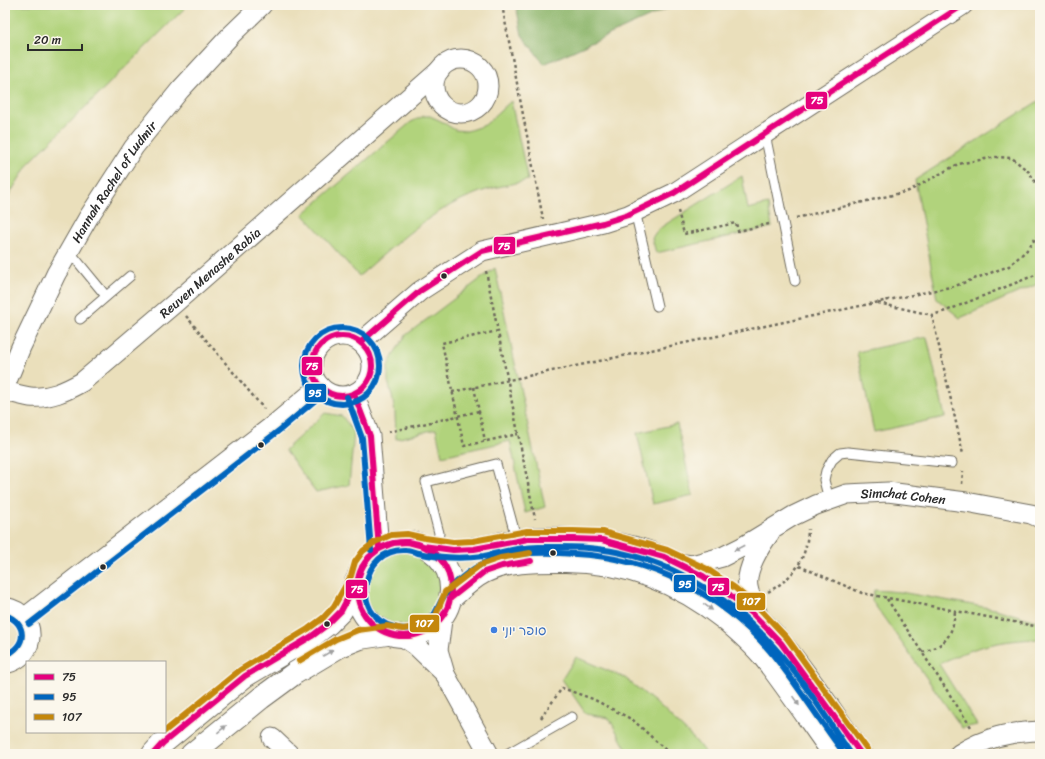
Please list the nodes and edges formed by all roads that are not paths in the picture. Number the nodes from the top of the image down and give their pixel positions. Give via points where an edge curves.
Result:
1 (262, 5) edge
2 (963, 5) edge
3 (440, 70) junction
4 (442, 105) junction
5 (396, 107) junction
6 (764, 134) junction
7 (635, 212) junction
8 (69, 251) junction
9 (130, 276) dead end
10 (795, 280) dead end
11 (106, 296) junction
12 (657, 306) dead end
13 (80, 320) dead end
14 (361, 342) junction
15 (5, 386) edge
16 (320, 386) junction
17 (5, 391) edge
18 (354, 394) junction
19 (952, 463) dead end
20 (829, 500) junction
21 (1040, 518) edge
22 (773, 529) junction
23 (517, 541) junction
24 (430, 547) junction
25 (379, 549) junction
26 (677, 563) junction
27 (358, 579) junction
28 (451, 598) junction
29 (5, 607) edge
30 (24, 618) junction
31 (442, 620) junction
32 (762, 623) junction
33 (395, 636) junction
34 (5, 664) edge
35 (445, 674) junction
36 (572, 717) dead end
37 (1040, 731) edge
38 (272, 738) dead end
39 (153, 754) edge
40 (192, 754) edge
41 (289, 754) edge
42 (488, 754) edge
43 (506, 754) edge
44 (834, 754) edge
45 (861, 754) edge
46 (959, 754) edge

1 - 8 street, Hannah Rachel of Ludmir via 180,90 134,147
2 - 6 street
3 - 4 street via 435,78 434,88
3 - 4 street via 448,62 467,60 480,67 486,75 488,84 483,103 476,109 458,113
3 - 5 street, Reuven Menashe Rabia
4 - 5 street, Reuven Menashe Rabia via 417,101
5 - 17 street, Reuven Menashe Rabia via 82,382 48,396 30,397
6 - 7 street via 674,193
6 - 10 lane
7 - 12 lane
7 - 14 street via 604,222 482,251 420,291
8 - 11 lane
8 - 15 street, Hannah Rachel of Ludmir via 21,347
9 - 11 lane
11 - 13 lane
14 - 16 street via 347,336 333,337 317,349 312,368 314,378
14 - 18 street via 372,360 372,370 363,388
16 - 18 street via 336,396
16 - 30 street
18 - 25 street via 370,436
19 - 20 lane via 840,453 832,460 826,471 824,480
20 - 21 street, Simchat Cohen via 846,494 888,492 960,501 1031,514
20 - 22 street, Simchat Cohen via 793,516
22 -> 26 street, Simchat Cohen via 722,557 692,565
22 - 32 street via 760,547 750,570 748,586
23 - 24 street via 474,549
23 - 24 lane via 496,464 426,482 439,533
23 - 26 street via 602,540
24 - 25 street via 408,542 393,543
24 - 28 street via 446,567 452,582
25 - 27 street via 369,557
26 - 32 street via 703,576 730,595
27 - 33 street via 356,592 366,618 375,627
27 - 39 street via 341,611 328,624 245,676
28 - 31 street
28 -> 44 street via 484,572 530,561 599,563 656,577 692,595 738,630 764,657
29 - 30 street via 18,612
30 - 34 street via 31,637 29,646 15,661
31 - 33 street via 418,635
31 - 35 street via 438,650
32 - 45 street via 781,643
33 - 35 street via 415,645
40 -> 33 street via 295,673 340,646 360,638
35 - 42 street
36 - 43 lane
37 - 46 street via 994,736
38 - 41 street

